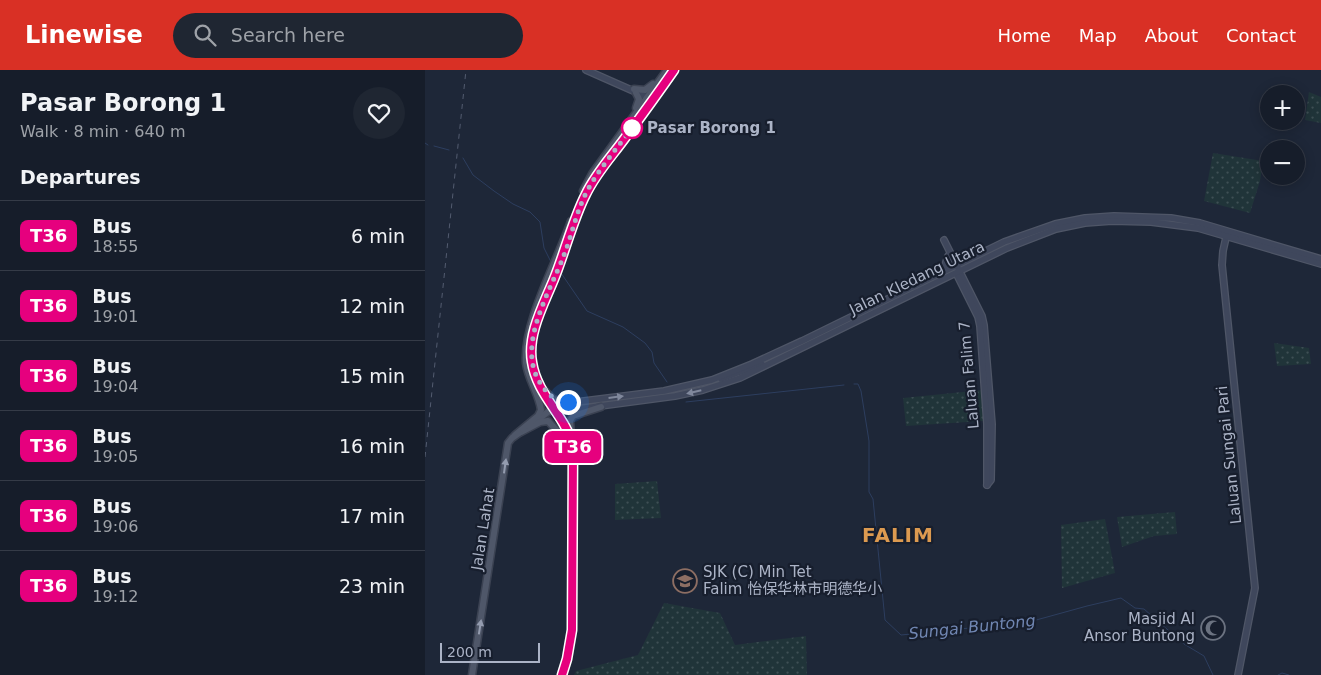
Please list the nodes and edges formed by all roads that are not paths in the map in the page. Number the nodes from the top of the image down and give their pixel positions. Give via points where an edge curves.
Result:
1 (586, 70) edge
2 (592, 70) edge
3 (666, 70) edge
4 (673, 70) edge
5 (635, 91) junction
6 (647, 97) junction
7 (633, 116) junction
8 (625, 138) junction
9 (1227, 233) junction
10 (943, 240) dead end
11 (950, 255) junction
12 (1321, 259) edge
13 (967, 260) junction
14 (1321, 264) edge
15 (972, 265) junction
16 (956, 269) junction
17 (940, 277) junction
18 (962, 281) junction
19 (537, 379) junction
20 (537, 395) junction
21 (568, 402) junction
22 (601, 406) junction
23 (588, 408) junction
24 (552, 411) junction
25 (517, 434) junction
26 (571, 440) junction
27 (573, 462) junction
28 (987, 485) dead end
29 (472, 675) edge
30 (562, 675) edge
31 (1238, 675) edge

1 - 5 main road
2 - 5 main road
3 - 5 main road via 648,89
3 - 6 main road
4 - 6 main road
4 - 8 main road
5 - 6 main road
5 - 7 main road via 639,99
6 - 7 main road
6 - 8 main road via 647,103
7 - 20 main road via 592,174 579,200 529,331 527,366
8 - 19 main road via 586,193 540,315 532,345 532,364
9 - 12 main road, Jalan Kledang Utara
9 - 13 main road, Jalan Kledang Utara via 1200,223 1171,218 1085,218 1026,233
9 - 14 main road, Jalan Kledang Utara
9 - 15 main road, Jalan Kledang Utara via 1151,222 1112,220 1085,223 1029,239
9 - 31 main road, Laluan Sungai Pari via 1222,265 1255,588
10 - 11 main road, Laluan Falim 7
11 - 13 main road
11 - 16 main road, Laluan Falim 7
11 - 17 main road
13 - 16 main road, Jalan Kledang Utara
15 - 16 main road, Jalan Kledang Utara
15 - 18 main road
16 - 17 main road, Jalan Kledang Utara
16 - 18 main road, Laluan Falim 7
17 - 18 main road
21 -> 17 main road, Jalan Kledang Utara via 664,391 713,380
17 -> 22 main road, Jalan Kledang Utara via 740,378 675,396
18 - 28 main road, Laluan Falim 7 via 980,326 987,424
19 - 21 main road via 550,397
19 - 24 main road
20 - 24 main road
20 - 25 main road via 541,413
21 - 23 main road via 567,408
21 - 24 main road, Jalan Kledang Utara
22 - 23 main road, Jalan Kledang Utara
22 - 26 main road via 571,418
23 - 24 main road, Jalan Kledang Utara
24 - 25 main road
24 - 26 main road
25 - 27 main road via 548,421 564,439
29 -> 25 main road, Jalan Lahat via 509,443
26 - 27 main road
27 - 30 main road via 572,630

